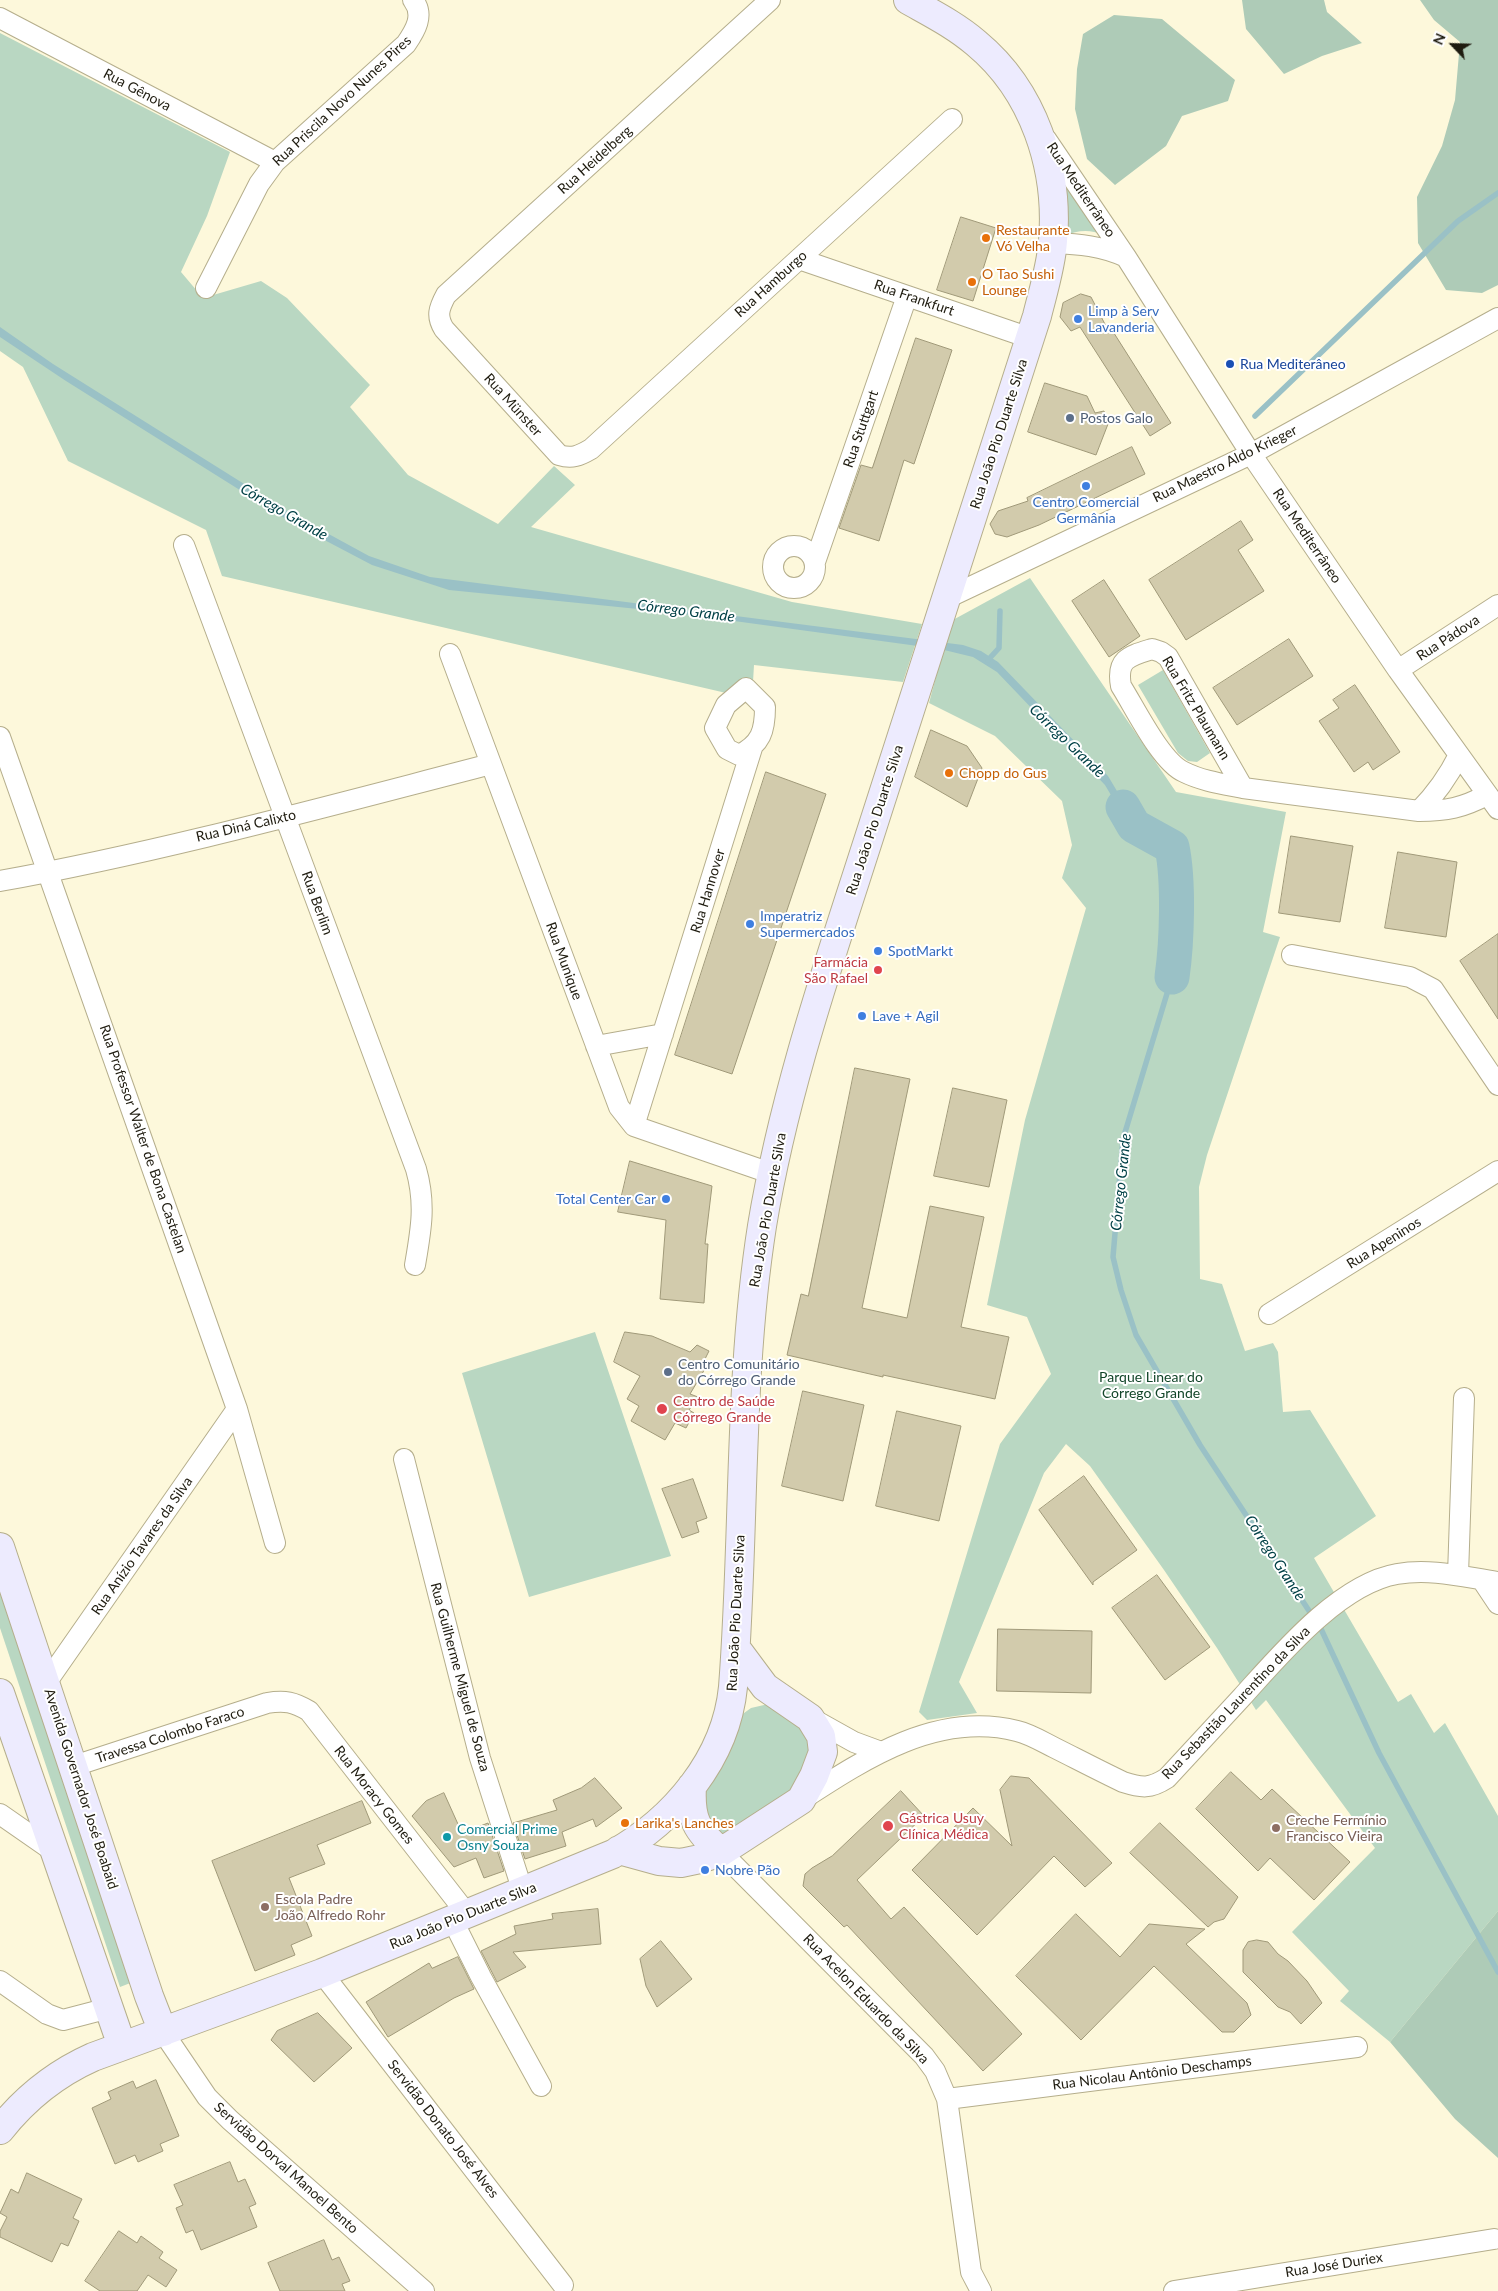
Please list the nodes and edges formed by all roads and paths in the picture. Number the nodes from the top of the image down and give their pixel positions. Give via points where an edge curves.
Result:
1 (770, 0) edge
2 (908, 0) edge
3 (416, 9) edge
4 (0, 18) edge
5 (952, 119) dead end
6 (1036, 123) junction
7 (275, 162) junction
8 (1053, 244) junction
9 (1126, 257) junction
10 (799, 259) junction
11 (206, 288) dead end
12 (907, 296) junction
13 (1498, 318) edge
14 (444, 329) joint
15 (1030, 338) junction
16 (591, 449) joint
17 (1251, 454) junction
18 (184, 545) dead end
19 (815, 562) dead end
20 (945, 599) junction
21 (1498, 605) edge
22 (450, 654) dead end
23 (1398, 670) junction
24 (0, 737) edge
25 (752, 748) dead end
26 (1459, 755) junction
27 (491, 764) junction
28 (1243, 788) junction
29 (1492, 802) edge
30 (1419, 811) junction
31 (285, 818) junction
32 (49, 872) junction
33 (0, 881) edge
34 (1292, 955) dead end
35 (663, 1034) junction
36 (596, 1046) junction
37 (1498, 1085) edge
38 (634, 1126) junction
39 (1498, 1171) edge
40 (773, 1174) junction
41 (416, 1265) dead end
42 (1269, 1314) dead end
43 (1464, 1398) dead end
44 (237, 1409) junction
45 (404, 1459) dead end
46 (276, 1543) dead end
47 (0, 1547) edge
48 (1458, 1575) junction
49 (1490, 1581) edge
50 (1498, 1604) edge
51 (736, 1648) junction
52 (46, 1682) junction
53 (0, 1693) edge
54 (779, 1698) junction
55 (267, 1703) joint
56 (728, 1715) junction
57 (810, 1718) junction
58 (881, 1752) junction
59 (74, 1766) junction
60 (692, 1786) junction
61 (800, 1800) junction
62 (0, 1814) edge
63 (620, 1850) junction
64 (721, 1852) junction
65 (56, 1853) junction
66 (523, 1892) junction
67 (460, 1917) junction
68 (322, 1973) junction
69 (0, 1981) edge
70 (149, 1996) junction
71 (110, 2008) junction
72 (163, 2032) junction
73 (122, 2046) junction
74 (1357, 2047) dead end
75 (541, 2086) dead end
76 (947, 2099) junction
77 (0, 2130) edge
78 (1494, 2240) dead end
79 (563, 2285) dead end
80 (424, 2291) edge
81 (981, 2291) edge
82 (1174, 2291) edge

1 - 14 street, Rua Heidelberg via 446,295 439,307 439,320
2 - 6 main road, Rua João Pio Duarte Silva via 948,22 983,49 1007,74
3 - 7 street, Rua Priscila Novo Nunes Pires via 415,32 406,44
4 - 7 street, Rua Gênova
5 - 10 street, Rua Hamburgo
6 - 8 main road, Rua João Pio Duarte Silva via 1054,194
6 - 9 street, Rua Mediterrâneo
7 - 11 street, Rua Priscila Novo Nunes Pires via 259,184
8 - 9 street, Rua Mediterrâneo via 1092,245
8 - 15 main road, Rua João Pio Duarte Silva
9 - 17 street, Rua Mediterrâneo
10 - 12 street, Rua Frankfurt
10 - 16 street, Rua Hamburgo
12 - 15 street, Rua Frankfurt
12 - 19 street, Rua Stuttgart
13 - 17 street, Rua Maestro Aldo Krieger
14 - 16 street, Rua Münster via 559,455 569,458
15 - 20 main road, Rua João Pio Duarte Silva
17 - 20 street, Rua Maestro Aldo Krieger
17 - 23 street, Rua Mediterrâneo
18 - 31 street, Rua Berlim
20 - 40 main road, Rua João Pio Duarte Silva via 821,990
21 - 23 street, Rua Pádova
22 - 27 street, Rua Munique
23 - 26 street, Rua Mediterrâneo
24 - 32 street, Rua Professor Walter de Bona Castelan
25 - 35 street, Rua Hannover
26 - 29 street, Rua Mediterrâneo
26 - 30 street via 1436,795
27 - 31 street, Rua Diná Calixto
27 - 36 street, Rua Munique
28 - 28 street, Rua Fritz Plaumann via 1168,657 1152,648 1132,655 1122,664 1119,674 1121,686 1166,758 1182,772
28 - 30 street, Rua Fritz Plaumann
29 - 30 street, Rua Fritz Plaumann via 1445,811
31 - 32 street, Rua Diná Calixto
31 - 41 street, Rua Berlim via 421,1188 423,1214
32 - 33 street, Rua Diná Calixto
32 - 44 street, Rua Professor Walter de Bona Castelan
34 - 37 street via 1424,982 1433,989
35 - 36 street
35 - 38 street, Rua Hannover
36 - 38 street, Rua Munique via 619,1107
38 - 40 street
39 - 42 street, Rua Apeninos
40 - 51 main road, Rua João Pio Duarte Silva via 750,1327
43 - 48 street
44 - 46 street, Rua Professor Walter de Bona Castelan
44 - 52 street, Rua Anízio Tavares da Silva
45 - 66 street, Rua Guilherme Miguel de Souza via 480,1758
47 - 52 main road, Avenida Governador José Boabaid
48 - 49 street, Rua Sebastião Laurentino da Silva
48 - 58 street, Rua Sebastião Laurentino da Silva via 1429,1572 1396,1574 1344,1598 1305,1630 1167,1778 1155,1786 1139,1787 1123,1782 1018,1731 982,1725 948,1728
49 - 50 street
51 - 54 main road via 765,1687
51 - 56 main road, Rua João Pio Duarte Silva
52 - 59 main road, Avenida Governador José Boabaid
53 - 65 main road
54 - 56 main road via 759,1696
54 - 57 main road
55 - 59 street, Travessa Colombo Faraco
55 - 67 street, Rua Moracy Gomes via 282,1700 296,1703 309,1712
56 - 60 main road, Rua João Pio Duarte Silva via 714,1750
57 - 58 street via 854,1742
57 - 61 main road via 821,1736 823,1752
58 - 61 street, Rua Sebastião Laurentino da Silva
59 - 70 main road, Avenida Governador José Boabaid
60 - 63 main road, Rua João Pio Duarte Silva via 643,1836
60 - 64 main road via 691,1808 697,1826
61 - 64 main road, Rua Sebastião Laurentino da Silva
62 - 65 street
63 - 64 main road, Rua Sebastião Laurentino da Silva via 659,1861 681,1863
63 - 66 main road, Rua João Pio Duarte Silva
64 - 76 street, Rua Acelon Eduardo da Silva via 924,2056 935,2071
65 - 71 main road
66 - 67 main road, Rua João Pio Duarte Silva
67 - 68 main road, Rua João Pio Duarte Silva
67 - 75 street, Rua Moracy Gomes via 480,1977
68 - 72 main road, Rua João Pio Duarte Silva
68 - 79 street, Servidão Donato José Alves
69 - 71 street via 48,2014 63,2020
70 - 71 main road
70 - 72 main road, Avenida Governador José Boabaid
71 - 73 main road
72 - 73 main road, Rua João Pio Duarte Silva
72 - 80 street, Servidão Dorval Manoel Bento via 218,2109
73 - 77 main road, Rua João Pio Duarte Silva via 72,2066 41,2086 18,2107
74 - 76 street, Rua Nicolau Antônio Deschamps
76 - 81 street, Rua Acelon Eduardo da Silva via 971,2272
78 - 82 street, Rua José Duriex

